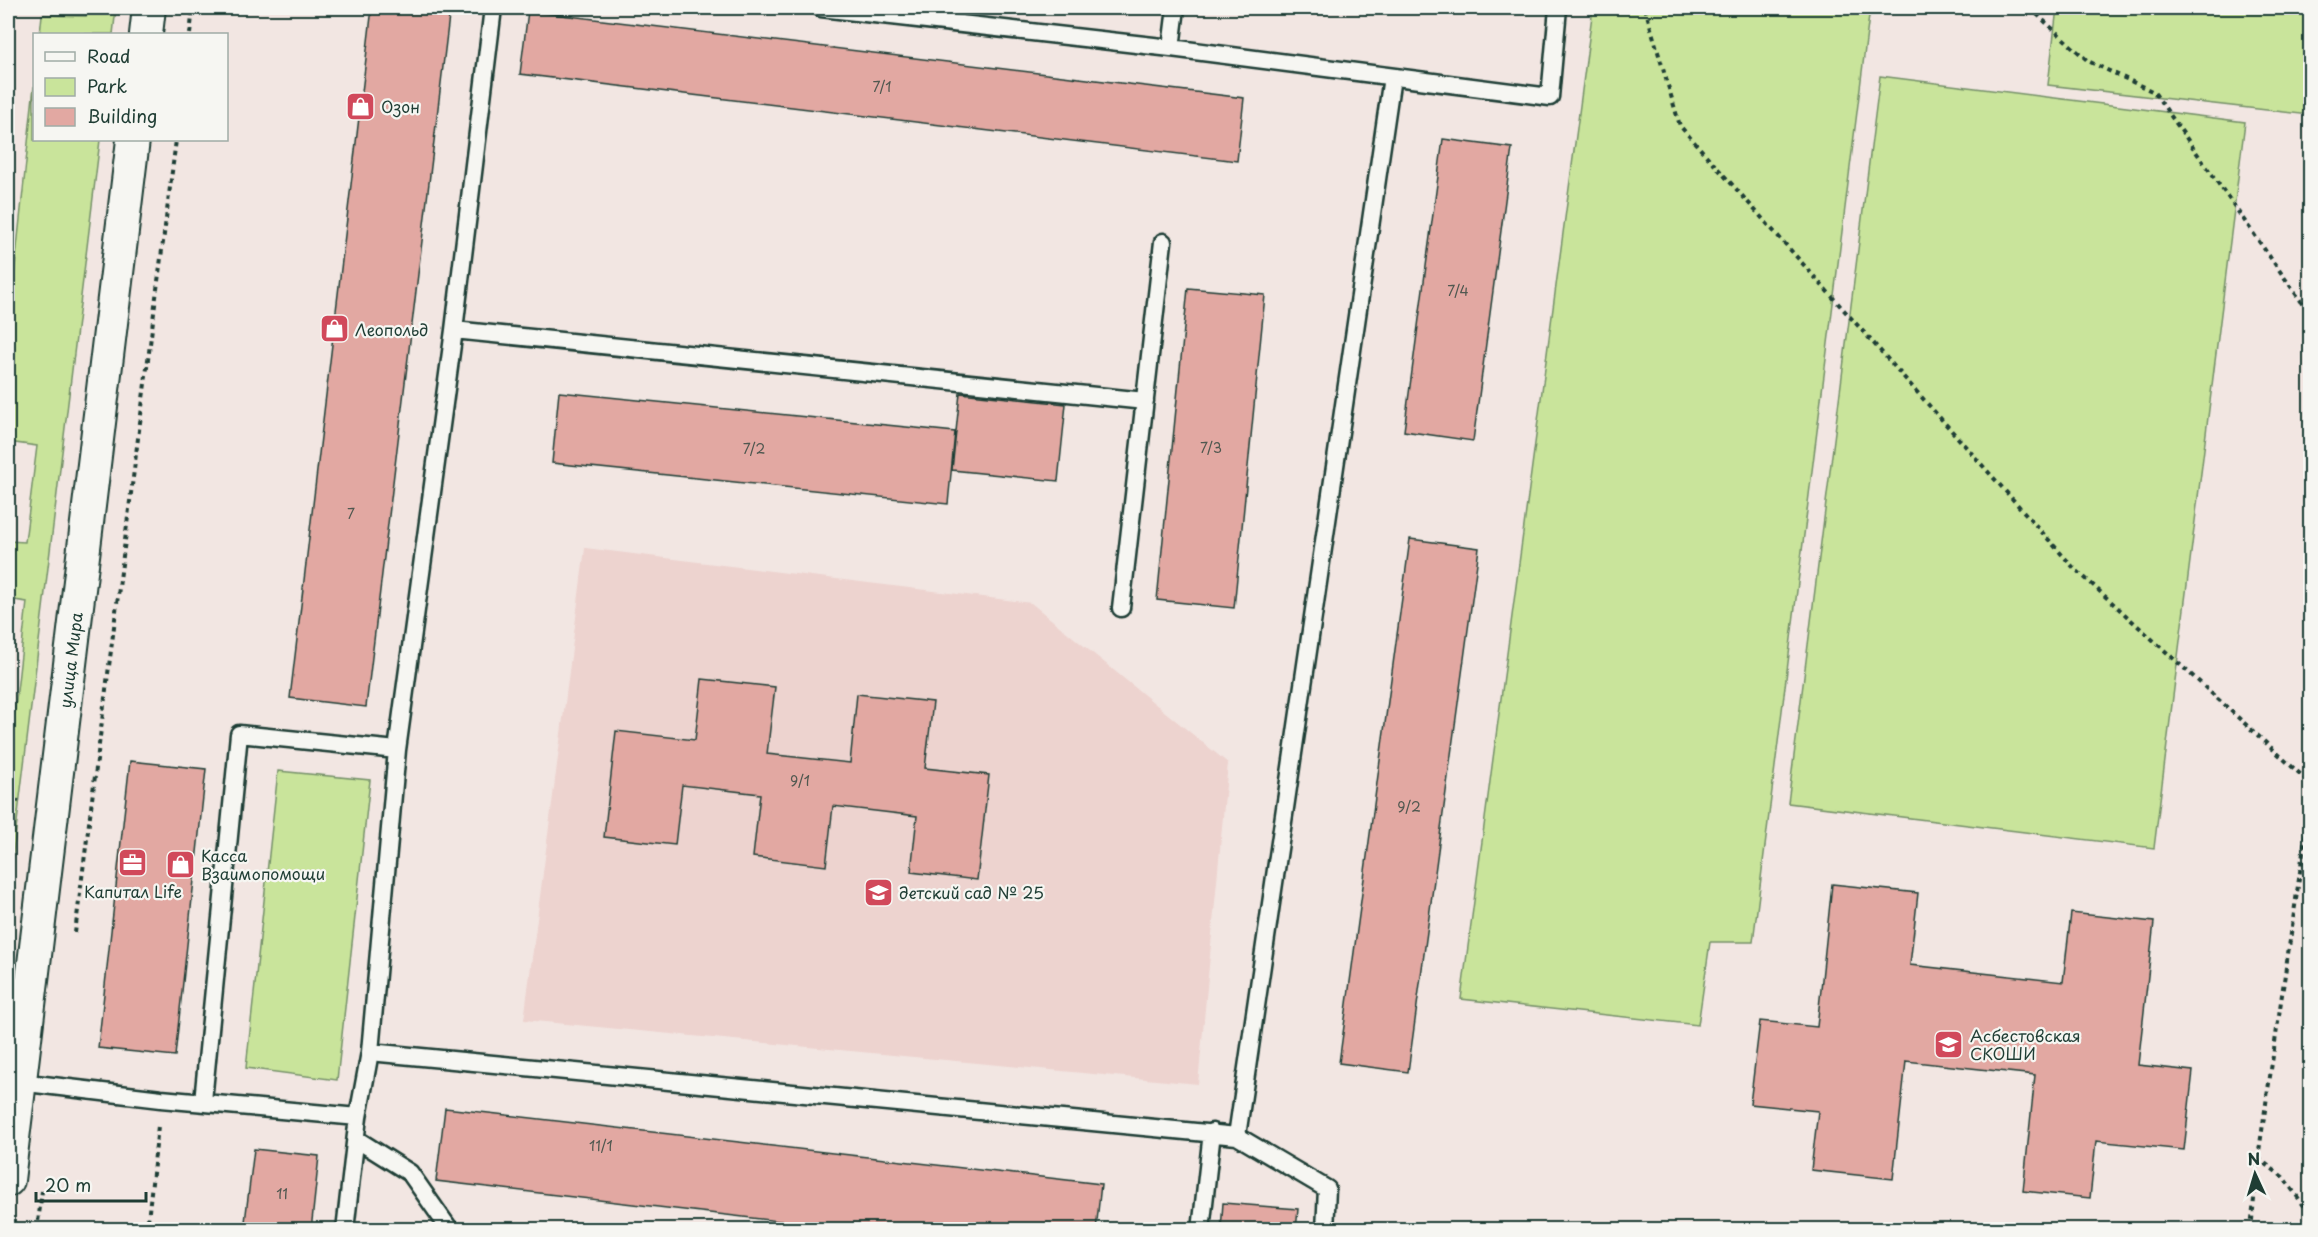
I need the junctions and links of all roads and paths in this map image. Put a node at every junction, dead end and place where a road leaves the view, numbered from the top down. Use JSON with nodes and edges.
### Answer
{"nodes":[{"id":1,"x":10,"y":8,"type":"edge"},
{"id":2,"x":149,"y":8,"type":"edge"},
{"id":3,"x":193,"y":8,"type":"edge"},
{"id":4,"x":493,"y":8,"type":"edge"},
{"id":5,"x":821,"y":8,"type":"edge"},
{"id":6,"x":1176,"y":8,"type":"edge"},
{"id":7,"x":1558,"y":8,"type":"edge"},
{"id":8,"x":1645,"y":8,"type":"edge"},
{"id":9,"x":2030,"y":8,"type":"edge"},
{"id":10,"x":8,"y":27,"type":"edge"},
{"id":11,"x":146,"y":33,"type":"edge"},
{"id":12,"x":190,"y":33,"type":"edge"},
{"id":13,"x":1171,"y":48,"type":"junction"},
{"id":14,"x":1392,"y":77,"type":"junction"},
{"id":15,"x":133,"y":141,"type":"edge"},
{"id":16,"x":176,"y":141,"type":"edge"},
{"id":17,"x":1164,"y":242,"type":"dead end"},
{"id":18,"x":2310,"y":314,"type":"edge"},
{"id":19,"x":454,"y":330,"type":"junction"},
{"id":20,"x":1145,"y":401,"type":"junction"},
{"id":21,"x":1121,"y":608,"type":"dead end"},
{"id":22,"x":397,"y":750,"type":"junction"},
{"id":23,"x":2310,"y":783,"type":"edge"},
{"id":24,"x":2310,"y":804,"type":"edge"},
{"id":25,"x":75,"y":936,"type":"dead end"},
{"id":26,"x":370,"y":1052,"type":"junction"},
{"id":27,"x":19,"y":1082,"type":"junction"},
{"id":28,"x":161,"y":1099,"type":"junction"},
{"id":29,"x":203,"y":1101,"type":"junction"},
{"id":30,"x":358,"y":1117,"type":"junction"},
{"id":31,"x":1212,"y":1132,"type":"junction"},
{"id":32,"x":1237,"y":1136,"type":"junction"},
{"id":33,"x":356,"y":1139,"type":"junction"},
{"id":34,"x":2258,"y":1158,"type":"junction"},
{"id":35,"x":8,"y":1180,"type":"edge"},
{"id":36,"x":2310,"y":1214,"type":"edge"},
{"id":37,"x":147,"y":1230,"type":"edge"},
{"id":38,"x":345,"y":1230,"type":"edge"},
{"id":39,"x":450,"y":1230,"type":"edge"},
{"id":40,"x":1202,"y":1230,"type":"edge"},
{"id":41,"x":1325,"y":1230,"type":"edge"},
{"id":42,"x":2251,"y":1230,"type":"edge"}],
"edges":[{"from":1,"to":10,"type":"path"},
{"from":2,"to":11,"type":"street"},
{"from":3,"to":12,"type":"path"},
{"from":4,"to":19,"type":"lane"},
{"from":5,"to":13,"type":"lane"},
{"from":6,"to":13,"type":"lane"},
{"from":7,"to":14,"type":"lane"},
{"from":8,"to":23,"type":"path"},
{"from":9,"to":18,"type":"path"},
{"from":13,"to":14,"type":"lane"},
{"from":14,"to":32,"type":"lane"},
{"from":15,"to":27,"type":"street","name":"улица Мира"},
{"from":16,"to":25,"type":"path"},
{"from":17,"to":20,"type":"lane"},
{"from":19,"to":20,"type":"lane"},
{"from":19,"to":22,"type":"lane"},
{"from":20,"to":21,"type":"lane"},
{"from":22,"to":26,"type":"lane"},
{"from":22,"to":29,"type":"lane"},
{"from":24,"to":34,"type":"path"},
{"from":26,"to":30,"type":"lane"},
{"from":26,"to":31,"type":"lane"},
{"from":27,"to":28,"type":"lane"},
{"from":27,"to":35,"type":"street","name":"улица Мира"},
{"from":28,"to":29,"type":"lane"},
{"from":28,"to":37,"type":"path"},
{"from":29,"to":30,"type":"lane"},
{"from":30,"to":33,"type":"lane"},
{"from":31,"to":32,"type":"lane"},
{"from":31,"to":40,"type":"lane"},
{"from":32,"to":41,"type":"lane"},
{"from":33,"to":38,"type":"lane"},
{"from":33,"to":39,"type":"lane"},
{"from":34,"to":36,"type":"path"},
{"from":34,"to":42,"type":"path"}]}
